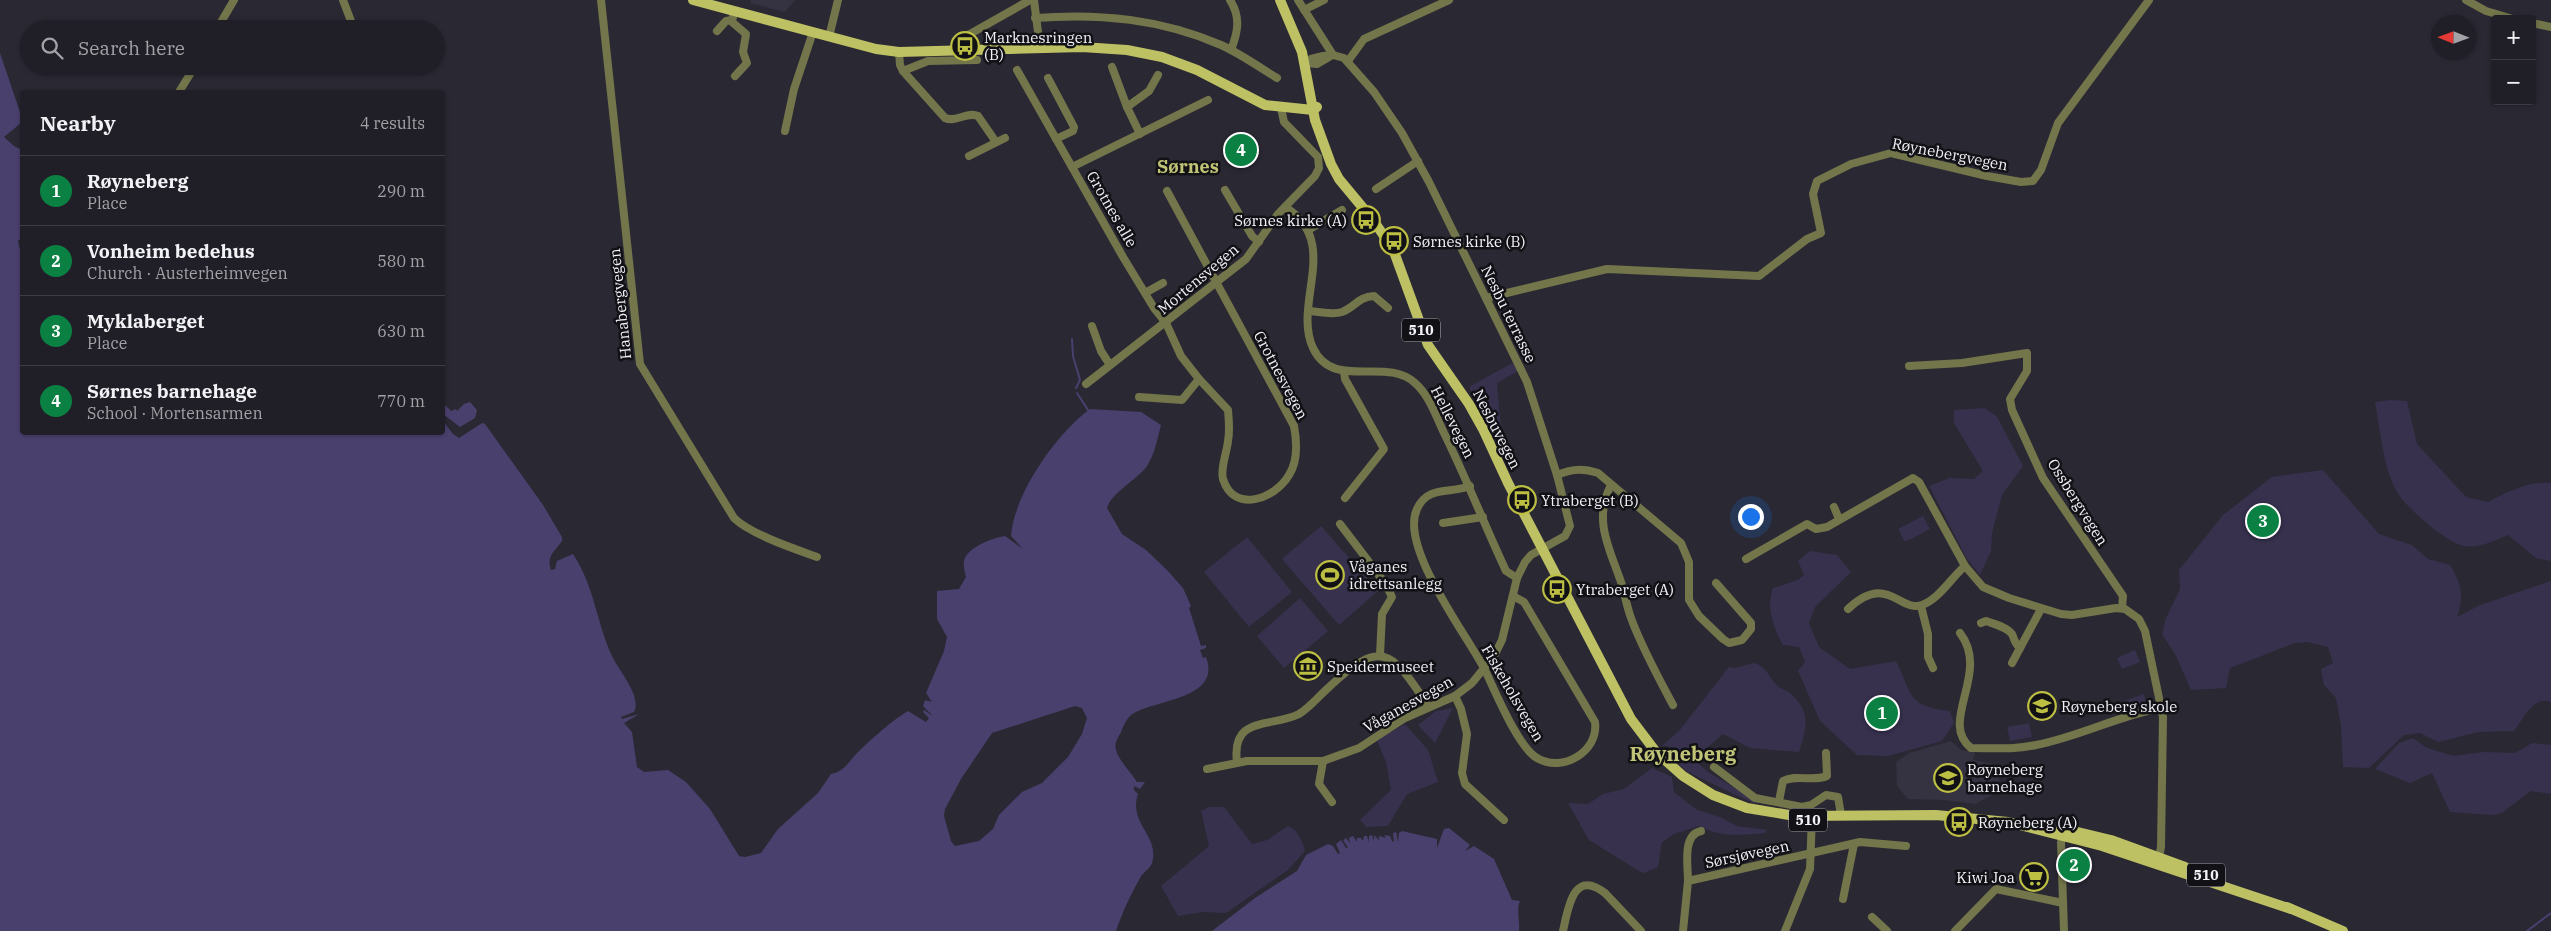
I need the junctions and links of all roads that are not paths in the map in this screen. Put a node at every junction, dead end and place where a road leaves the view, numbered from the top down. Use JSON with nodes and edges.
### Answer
{"nodes":[{"id":1,"x":234,"y":0,"type":"edge"},
{"id":2,"x":343,"y":0,"type":"edge"},
{"id":3,"x":601,"y":0,"type":"edge"},
{"id":4,"x":693,"y":0,"type":"edge"},
{"id":5,"x":838,"y":0,"type":"edge"},
{"id":6,"x":1030,"y":0,"type":"edge"},
{"id":7,"x":1034,"y":0,"type":"edge"},
{"id":8,"x":1230,"y":0,"type":"edge"},
{"id":9,"x":1280,"y":0,"type":"edge"},
{"id":10,"x":1286,"y":0,"type":"edge"},
{"id":11,"x":1298,"y":0,"type":"edge"},
{"id":12,"x":1324,"y":0,"type":"edge"},
{"id":13,"x":1449,"y":0,"type":"edge"},
{"id":14,"x":2149,"y":0,"type":"edge"},
{"id":15,"x":2466,"y":0,"type":"edge"},
{"id":16,"x":1431,"y":4,"type":"edge"},
{"id":17,"x":1304,"y":10,"type":"junction"},
{"id":18,"x":733,"y":15,"type":"junction"},
{"id":19,"x":2501,"y":15,"type":"edge"},
{"id":20,"x":1035,"y":18,"type":"junction"},
{"id":21,"x":222,"y":20,"type":"edge"},
{"id":22,"x":351,"y":20,"type":"edge"},
{"id":23,"x":2536,"y":24,"type":"edge"},
{"id":24,"x":2551,"y":27,"type":"edge"},
{"id":25,"x":717,"y":31,"type":"dead end"},
{"id":26,"x":812,"y":32,"type":"junction"},
{"id":27,"x":829,"y":36,"type":"junction"},
{"id":28,"x":960,"y":37,"type":"dead end"},
{"id":29,"x":1037,"y":48,"type":"junction"},
{"id":30,"x":1231,"y":50,"type":"junction"},
{"id":31,"x":899,"y":52,"type":"junction"},
{"id":32,"x":1333,"y":54,"type":"junction"},
{"id":33,"x":977,"y":60,"type":"dead end"},
{"id":34,"x":1348,"y":61,"type":"junction"},
{"id":35,"x":1310,"y":62,"type":"junction"},
{"id":36,"x":1112,"y":67,"type":"dead end"},
{"id":37,"x":1017,"y":70,"type":"dead end"},
{"id":38,"x":903,"y":71,"type":"junction"},
{"id":39,"x":190,"y":75,"type":"edge"},
{"id":40,"x":1158,"y":75,"type":"dead end"},
{"id":41,"x":735,"y":76,"type":"dead end"},
{"id":42,"x":1048,"y":78,"type":"dead end"},
{"id":43,"x":1277,"y":78,"type":"dead end"},
{"id":44,"x":181,"y":90,"type":"edge"},
{"id":45,"x":1208,"y":100,"type":"dead end"},
{"id":46,"x":1315,"y":105,"type":"junction"},
{"id":47,"x":1127,"y":107,"type":"junction"},
{"id":48,"x":1283,"y":108,"type":"junction"},
{"id":49,"x":785,"y":131,"type":"dead end"},
{"id":50,"x":1140,"y":134,"type":"junction"},
{"id":51,"x":1005,"y":138,"type":"dead end"},
{"id":52,"x":1056,"y":139,"type":"junction"},
{"id":53,"x":996,"y":142,"type":"junction"},
{"id":54,"x":969,"y":156,"type":"dead end"},
{"id":55,"x":1418,"y":161,"type":"junction"},
{"id":56,"x":1072,"y":167,"type":"junction"},
{"id":57,"x":1376,"y":189,"type":"dead end"},
{"id":58,"x":1225,"y":190,"type":"dead end"},
{"id":59,"x":1167,"y":191,"type":"dead end"},
{"id":60,"x":1285,"y":207,"type":"junction"},
{"id":61,"x":1342,"y":210,"type":"dead end"},
{"id":62,"x":1308,"y":230,"type":"junction"},
{"id":63,"x":1259,"y":242,"type":"junction"},
{"id":64,"x":1163,"y":283,"type":"dead end"},
{"id":65,"x":1217,"y":283,"type":"junction"},
{"id":66,"x":1145,"y":293,"type":"junction"},
{"id":67,"x":1486,"y":298,"type":"junction"},
{"id":68,"x":1388,"y":308,"type":"dead end"},
{"id":69,"x":1310,"y":311,"type":"junction"},
{"id":70,"x":1166,"y":323,"type":"junction"},
{"id":71,"x":1092,"y":326,"type":"dead end"},
{"id":72,"x":1110,"y":364,"type":"junction"},
{"id":73,"x":1909,"y":366,"type":"dead end"},
{"id":74,"x":1344,"y":372,"type":"junction"},
{"id":75,"x":1199,"y":379,"type":"junction"},
{"id":76,"x":1086,"y":384,"type":"dead end"},
{"id":77,"x":1139,"y":396,"type":"dead end"},
{"id":78,"x":1557,"y":475,"type":"junction"},
{"id":79,"x":1611,"y":485,"type":"junction"},
{"id":80,"x":1470,"y":486,"type":"junction"},
{"id":81,"x":1345,"y":498,"type":"dead end"},
{"id":82,"x":1834,"y":507,"type":"dead end"},
{"id":83,"x":1483,"y":517,"type":"junction"},
{"id":84,"x":1839,"y":519,"type":"junction"},
{"id":85,"x":1443,"y":523,"type":"dead end"},
{"id":86,"x":1340,"y":524,"type":"dead end"},
{"id":87,"x":1542,"y":549,"type":"junction"},
{"id":88,"x":817,"y":557,"type":"dead end"},
{"id":89,"x":1746,"y":559,"type":"dead end"},
{"id":90,"x":1965,"y":566,"type":"junction"},
{"id":91,"x":1517,"y":578,"type":"junction"},
{"id":92,"x":1716,"y":584,"type":"dead end"},
{"id":93,"x":1513,"y":596,"type":"junction"},
{"id":94,"x":1921,"y":606,"type":"junction"},
{"id":95,"x":2122,"y":608,"type":"junction"},
{"id":96,"x":1848,"y":609,"type":"dead end"},
{"id":97,"x":2041,"y":609,"type":"junction"},
{"id":98,"x":1981,"y":623,"type":"dead end"},
{"id":99,"x":1960,"y":633,"type":"dead end"},
{"id":100,"x":2020,"y":648,"type":"junction"},
{"id":101,"x":1380,"y":655,"type":"junction"},
{"id":102,"x":2012,"y":662,"type":"dead end"},
{"id":103,"x":1933,"y":668,"type":"dead end"},
{"id":104,"x":1484,"y":669,"type":"junction"},
{"id":105,"x":1455,"y":696,"type":"junction"},
{"id":106,"x":1673,"y":705,"type":"dead end"},
{"id":107,"x":1428,"y":706,"type":"junction"},
{"id":108,"x":2160,"y":708,"type":"junction"},
{"id":109,"x":1826,"y":753,"type":"dead end"},
{"id":110,"x":1323,"y":761,"type":"junction"},
{"id":111,"x":1237,"y":762,"type":"junction"},
{"id":112,"x":1714,"y":767,"type":"dead end"},
{"id":113,"x":1207,"y":769,"type":"dead end"},
{"id":114,"x":1779,"y":801,"type":"junction"},
{"id":115,"x":1332,"y":802,"type":"dead end"},
{"id":116,"x":1841,"y":815,"type":"junction"},
{"id":117,"x":1871,"y":816,"type":"junction"},
{"id":118,"x":1812,"y":818,"type":"junction"},
{"id":119,"x":1504,"y":820,"type":"dead end"},
{"id":120,"x":1701,"y":830,"type":"dead end"},
{"id":121,"x":2067,"y":833,"type":"junction"},
{"id":122,"x":1854,"y":844,"type":"junction"},
{"id":123,"x":1906,"y":846,"type":"dead end"},
{"id":124,"x":1812,"y":855,"type":"junction"},
{"id":125,"x":2154,"y":858,"type":"junction"},
{"id":126,"x":1688,"y":881,"type":"junction"},
{"id":127,"x":1843,"y":899,"type":"dead end"},
{"id":128,"x":2063,"y":903,"type":"junction"},
{"id":129,"x":1872,"y":917,"type":"dead end"},
{"id":130,"x":1563,"y":931,"type":"edge"},
{"id":131,"x":1642,"y":931,"type":"edge"},
{"id":132,"x":1683,"y":931,"type":"edge"},
{"id":133,"x":1785,"y":931,"type":"edge"},
{"id":134,"x":1887,"y":931,"type":"edge"},
{"id":135,"x":1955,"y":931,"type":"edge"},
{"id":136,"x":2064,"y":931,"type":"edge"},
{"id":137,"x":2343,"y":931,"type":"edge"}],
"edges":[{"from":1,"to":21,"type":"street"},
{"from":2,"to":22,"type":"street"},
{"from":3,"to":88,"type":"street","name":"Hanabergvegen"},
{"from":4,"to":18,"type":"main road"},
{"from":5,"to":27,"type":"street"},
{"from":6,"to":28,"type":"street"},
{"from":7,"to":20,"type":"street"},
{"from":8,"to":30,"type":"street"},
{"from":9,"to":35,"type":"main road","name":"Nesbuvegen","number":"510"},
{"from":10,"to":35,"type":"main road","name":"Nesbuvegen","number":"510"},
{"from":11,"to":17,"type":"street"},
{"from":12,"to":17,"type":"street"},
{"from":13,"to":16,"type":"street"},
{"from":14,"to":67,"type":"street","name":"Røynebergvegen"},
{"from":15,"to":19,"type":"street"},
{"from":16,"to":34,"type":"street"},
{"from":17,"to":32,"type":"street"},
{"from":18,"to":25,"type":"street"},
{"from":18,"to":26,"type":"main road"},
{"from":18,"to":41,"type":"street"},
{"from":20,"to":29,"type":"street"},
{"from":20,"to":30,"type":"street"},
{"from":23,"to":24,"type":"street"},
{"from":26,"to":27,"type":"main road"},
{"from":26,"to":49,"type":"street"},
{"from":27,"to":31,"type":"main road"},
{"from":29,"to":31,"type":"main road"},
{"from":29,"to":48,"type":"main road"},
{"from":30,"to":43,"type":"street"},
{"from":31,"to":38,"type":"street"},
{"from":32,"to":34,"type":"street","name":"Nesbu terrasse"},
{"from":32,"to":35,"type":"street"},
{"from":33,"to":38,"type":"street"},
{"from":34,"to":55,"type":"street","name":"Nesbu terrasse"},
{"from":35,"to":46,"type":"main road","name":"Nesbuvegen","number":"510"},
{"from":36,"to":47,"type":"street"},
{"from":37,"to":52,"type":"street","name":"Grotnes alle"},
{"from":38,"to":53,"type":"street"},
{"from":39,"to":44,"type":"street"},
{"from":40,"to":47,"type":"street"},
{"from":42,"to":52,"type":"street"},
{"from":45,"to":50,"type":"street"},
{"from":46,"to":48,"type":"main road"},
{"from":46,"to":87,"type":"main road","name":"Nesbuvegen","number":"510"},
{"from":47,"to":50,"type":"street"},
{"from":48,"to":60,"type":"street","name":"Mortensvegen"},
{"from":50,"to":56,"type":"street"},
{"from":51,"to":53,"type":"street"},
{"from":52,"to":56,"type":"street","name":"Grotnes alle"},
{"from":53,"to":54,"type":"street"},
{"from":55,"to":57,"type":"street"},
{"from":55,"to":67,"type":"street","name":"Nesbu terrasse"},
{"from":56,"to":66,"type":"street","name":"Grotnes alle"},
{"from":58,"to":63,"type":"street"},
{"from":59,"to":65,"type":"street","name":"Grotnesvegen"},
{"from":60,"to":62,"type":"street"},
{"from":60,"to":63,"type":"street","name":"Mortensvegen"},
{"from":61,"to":62,"type":"street"},
{"from":62,"to":69,"type":"street"},
{"from":63,"to":65,"type":"street","name":"Mortensvegen"},
{"from":64,"to":66,"type":"street"},
{"from":65,"to":70,"type":"street","name":"Mortensvegen"},
{"from":65,"to":75,"type":"street","name":"Grotnesvegen"},
{"from":66,"to":70,"type":"street","name":"Grotnes alle"},
{"from":67,"to":78,"type":"street","name":"Nesbu terrasse"},
{"from":68,"to":69,"type":"street"},
{"from":69,"to":74,"type":"street"},
{"from":70,"to":72,"type":"street","name":"Mortensvegen"},
{"from":70,"to":75,"type":"street","name":"Grotnesvegen"},
{"from":71,"to":72,"type":"street"},
{"from":72,"to":76,"type":"street","name":"Mortensvegen"},
{"from":73,"to":95,"type":"street","name":"Ossbergvegen"},
{"from":74,"to":80,"type":"street","name":"Hellevegen"},
{"from":74,"to":81,"type":"street"},
{"from":75,"to":77,"type":"street"},
{"from":78,"to":79,"type":"street"},
{"from":78,"to":87,"type":"street","name":"Nesbu terrasse"},
{"from":79,"to":92,"type":"street"},
{"from":79,"to":106,"type":"street"},
{"from":80,"to":83,"type":"street","name":"Hellevegen"},
{"from":80,"to":104,"type":"street","name":"Fiskeholsvegen"},
{"from":82,"to":84,"type":"street"},
{"from":83,"to":85,"type":"street"},
{"from":83,"to":91,"type":"street","name":"Hellevegen"},
{"from":84,"to":89,"type":"street"},
{"from":84,"to":90,"type":"street"},
{"from":86,"to":101,"type":"street"},
{"from":87,"to":91,"type":"street","name":"Våganesvegen"},
{"from":87,"to":118,"type":"main road","name":"Nesbuvegen","number":"510"},
{"from":90,"to":94,"type":"street"},
{"from":90,"to":97,"type":"street"},
{"from":91,"to":93,"type":"street","name":"Våganesvegen"},
{"from":93,"to":104,"type":"street","name":"Våganesvegen"},
{"from":93,"to":104,"type":"street","name":"Fiskeholsvegen"},
{"from":94,"to":96,"type":"street"},
{"from":94,"to":103,"type":"street"},
{"from":95,"to":97,"type":"street"},
{"from":95,"to":108,"type":"street"},
{"from":97,"to":100,"type":"street"},
{"from":98,"to":100,"type":"street"},
{"from":99,"to":108,"type":"street"},
{"from":100,"to":102,"type":"street"},
{"from":101,"to":107,"type":"street"},
{"from":101,"to":111,"type":"street"},
{"from":104,"to":105,"type":"street","name":"Våganesvegen"},
{"from":105,"to":107,"type":"street","name":"Våganesvegen"},
{"from":105,"to":119,"type":"street"},
{"from":107,"to":110,"type":"street","name":"Våganesvegen"},
{"from":108,"to":125,"type":"street"},
{"from":109,"to":114,"type":"street"},
{"from":110,"to":111,"type":"street","name":"Våganesvegen"},
{"from":110,"to":115,"type":"street"},
{"from":111,"to":113,"type":"street","name":"Våganesvegen"},
{"from":112,"to":114,"type":"street"},
{"from":114,"to":116,"type":"street"},
{"from":116,"to":117,"type":"main road","name":"Nesbuvegen","number":"510"},
{"from":116,"to":118,"type":"main road","name":"Nesbuvegen","number":"510"},
{"from":117,"to":118,"type":"main road","name":"Nesbuvegen","number":"510"},
{"from":117,"to":121,"type":"main road","name":"Nesbuvegen","number":"510"},
{"from":118,"to":124,"type":"street"},
{"from":120,"to":126,"type":"street","name":"Sørsjøvegen"},
{"from":121,"to":125,"type":"main road","name":"Nesbuvegen","number":"510"},
{"from":121,"to":128,"type":"street"},
{"from":122,"to":123,"type":"street","name":"Sørsjøvegen"},
{"from":122,"to":124,"type":"street","name":"Sørsjøvegen"},
{"from":122,"to":127,"type":"street"},
{"from":124,"to":126,"type":"street","name":"Sørsjøvegen"},
{"from":124,"to":133,"type":"street"},
{"from":125,"to":137,"type":"main road","name":"Nesbuvegen","number":"510"},
{"from":126,"to":132,"type":"street","name":"Sørsjøvegen"},
{"from":128,"to":135,"type":"street"},
{"from":128,"to":136,"type":"street"},
{"from":129,"to":134,"type":"street"},
{"from":130,"to":131,"type":"street"}]}
